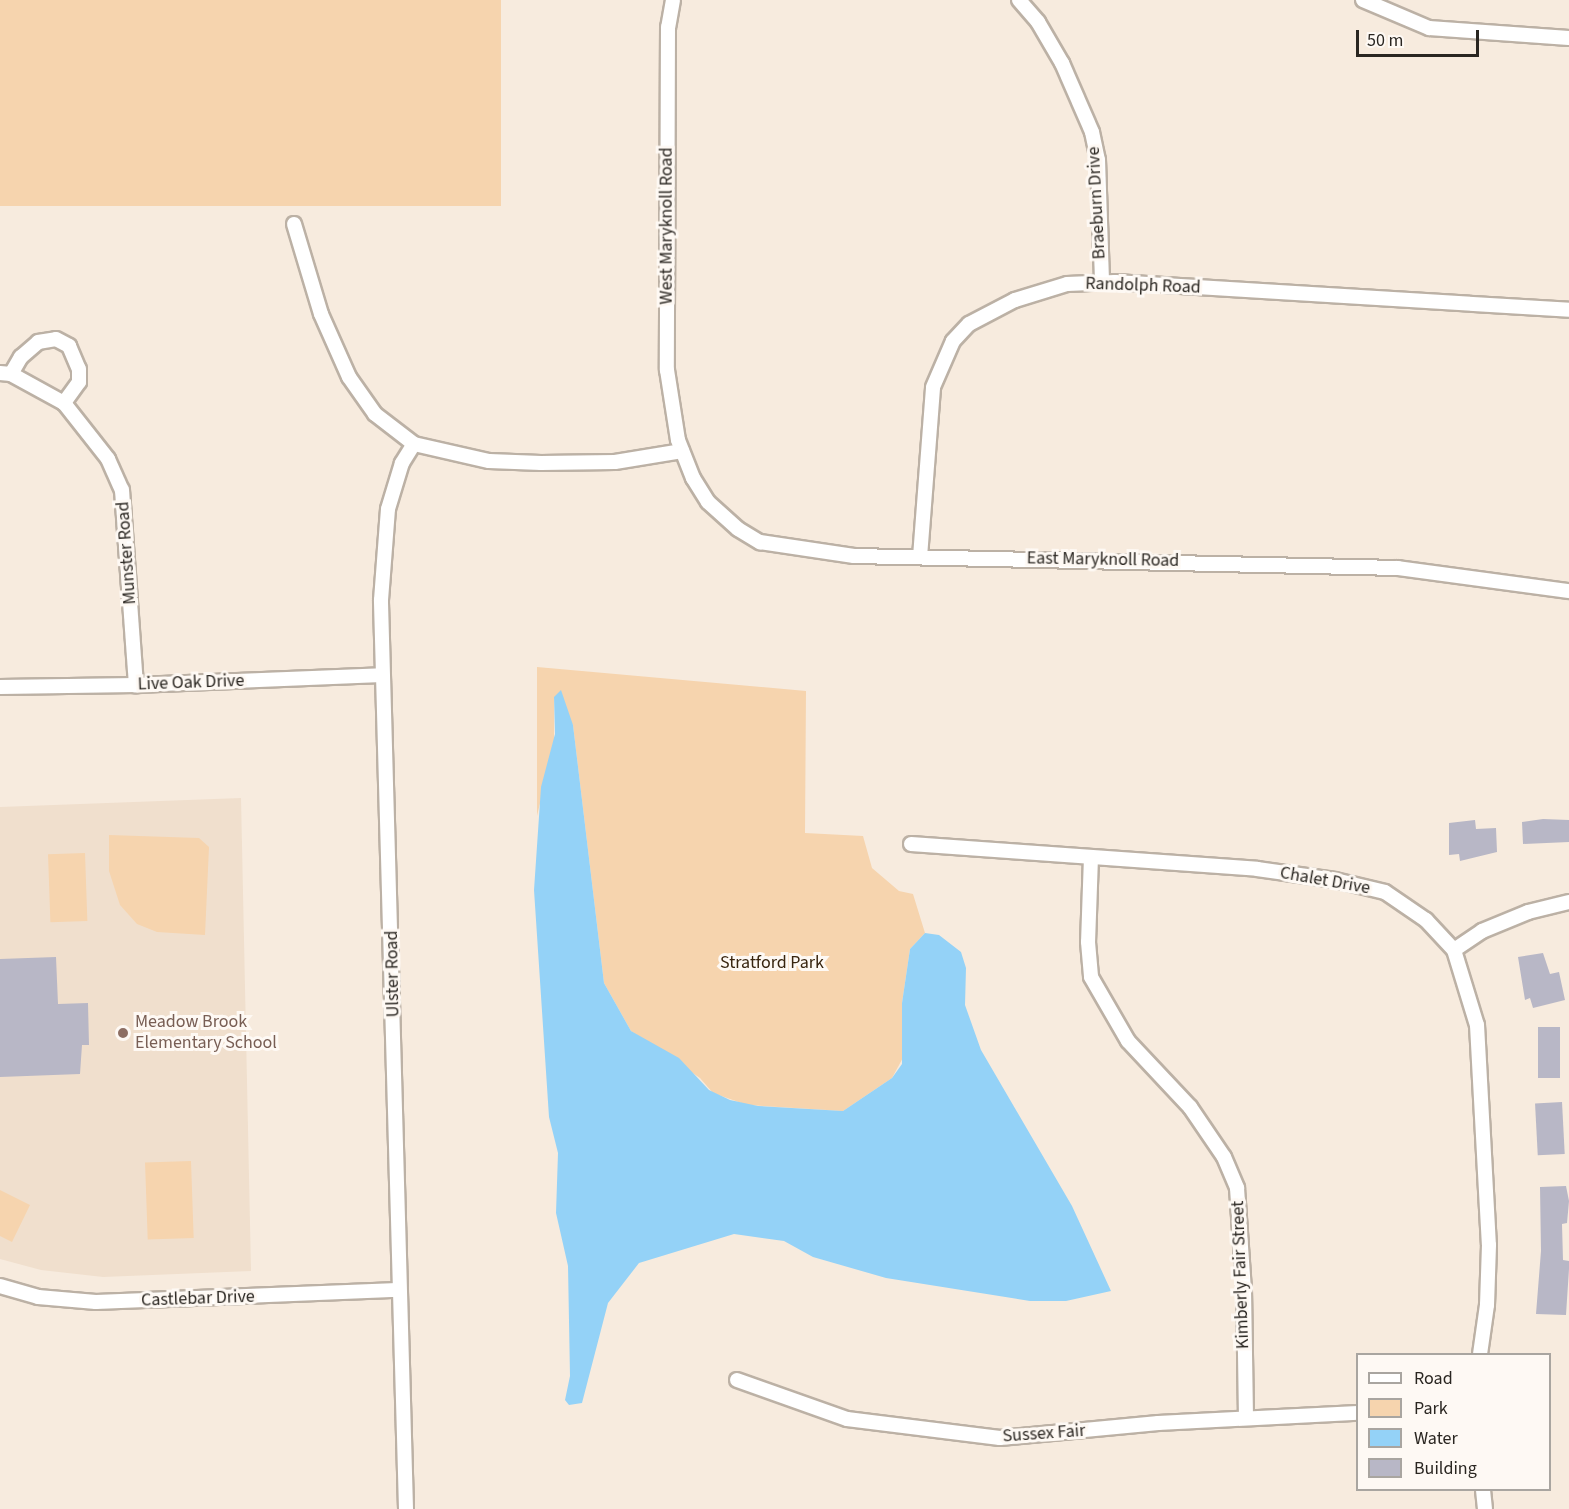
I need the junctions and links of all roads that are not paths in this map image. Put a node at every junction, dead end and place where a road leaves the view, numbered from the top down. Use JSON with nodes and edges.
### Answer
{"nodes":[{"id":1,"x":673,"y":0,"type":"edge"},
{"id":2,"x":1019,"y":0,"type":"edge"},
{"id":3,"x":1363,"y":0,"type":"edge"},
{"id":4,"x":1569,"y":38,"type":"edge"},
{"id":5,"x":294,"y":224,"type":"dead end"},
{"id":6,"x":1102,"y":282,"type":"junction"},
{"id":7,"x":1569,"y":310,"type":"edge"},
{"id":8,"x":6,"y":373,"type":"edge"},
{"id":9,"x":64,"y":403,"type":"junction"},
{"id":10,"x":414,"y":444,"type":"junction"},
{"id":11,"x":682,"y":451,"type":"junction"},
{"id":12,"x":920,"y":557,"type":"junction"},
{"id":13,"x":1569,"y":591,"type":"edge"},
{"id":14,"x":382,"y":675,"type":"junction"},
{"id":15,"x":136,"y":685,"type":"junction"},
{"id":16,"x":0,"y":687,"type":"edge"},
{"id":17,"x":911,"y":844,"type":"dead end"},
{"id":18,"x":1091,"y":857,"type":"junction"},
{"id":19,"x":1569,"y":902,"type":"edge"},
{"id":20,"x":1454,"y":950,"type":"junction"},
{"id":21,"x":0,"y":1286,"type":"edge"},
{"id":22,"x":398,"y":1290,"type":"junction"},
{"id":23,"x":1480,"y":1353,"type":"edge"},
{"id":24,"x":737,"y":1380,"type":"dead end"},
{"id":25,"x":1356,"y":1413,"type":"edge"},
{"id":26,"x":1246,"y":1418,"type":"junction"},
{"id":27,"x":1483,"y":1491,"type":"edge"},
{"id":28,"x":406,"y":1509,"type":"edge"},
{"id":29,"x":1485,"y":1509,"type":"edge"}],
"edges":[{"from":1,"to":11,"type":"street","name":"West Maryknoll Road"},
{"from":2,"to":6,"type":"street","name":"Braeburn Drive"},
{"from":3,"to":4,"type":"street"},
{"from":5,"to":10,"type":"street"},
{"from":6,"to":7,"type":"street","name":"Randolph Road"},
{"from":6,"to":12,"type":"street","name":"Randolph Road"},
{"from":8,"to":9,"type":"street","name":"Munster Road"},
{"from":8,"to":9,"type":"street","name":"Munster Road"},
{"from":9,"to":15,"type":"street","name":"Munster Road"},
{"from":10,"to":11,"type":"street"},
{"from":10,"to":14,"type":"street","name":"Ulster Road"},
{"from":11,"to":12,"type":"street","name":"East Maryknoll Road"},
{"from":12,"to":13,"type":"street","name":"East Maryknoll Road"},
{"from":14,"to":15,"type":"street","name":"Live Oak Drive"},
{"from":14,"to":22,"type":"street","name":"Ulster Road"},
{"from":15,"to":16,"type":"street","name":"Live Oak Drive"},
{"from":17,"to":18,"type":"street","name":"Chalet Drive"},
{"from":18,"to":20,"type":"street","name":"Chalet Drive"},
{"from":18,"to":26,"type":"street","name":"Kimberly Fair Street"},
{"from":19,"to":20,"type":"street"},
{"from":20,"to":23,"type":"street","name":"Chalet Drive"},
{"from":21,"to":22,"type":"street","name":"Castlebar Drive"},
{"from":22,"to":28,"type":"street","name":"Ulster Road"},
{"from":24,"to":26,"type":"street","name":"Sussex Fair"},
{"from":25,"to":26,"type":"street","name":"Sussex Fair"},
{"from":27,"to":29,"type":"street"}]}
